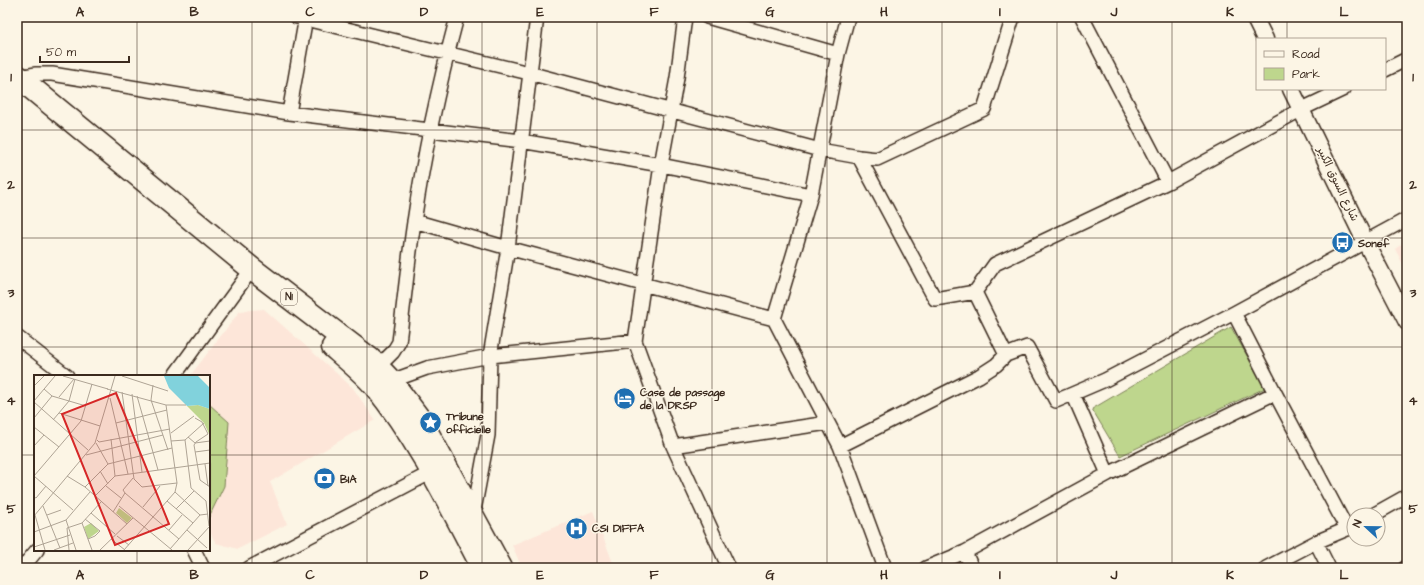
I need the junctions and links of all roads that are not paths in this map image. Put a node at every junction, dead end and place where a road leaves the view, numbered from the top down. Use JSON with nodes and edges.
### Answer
{"nodes":[{"id":1,"x":457,"y":17,"type":"edge"},
{"id":2,"x":537,"y":17,"type":"edge"},
{"id":3,"x":685,"y":17,"type":"edge"},
{"id":4,"x":707,"y":17,"type":"edge"},
{"id":5,"x":848,"y":17,"type":"edge"},
{"id":6,"x":1013,"y":17,"type":"edge"},
{"id":7,"x":1082,"y":17,"type":"edge"},
{"id":8,"x":1254,"y":17,"type":"edge"},
{"id":9,"x":303,"y":18,"type":"edge"},
{"id":10,"x":1264,"y":38,"type":"edge"},
{"id":11,"x":447,"y":54,"type":"junction"},
{"id":12,"x":838,"y":54,"type":"junction"},
{"id":13,"x":1407,"y":59,"type":"edge"},
{"id":14,"x":1386,"y":70,"type":"edge"},
{"id":15,"x":529,"y":73,"type":"junction"},
{"id":16,"x":18,"y":82,"type":"edge"},
{"id":17,"x":1292,"y":90,"type":"edge"},
{"id":18,"x":1342,"y":90,"type":"edge"},
{"id":19,"x":1302,"y":109,"type":"junction"},
{"id":20,"x":671,"y":110,"type":"junction"},
{"id":21,"x":288,"y":113,"type":"junction"},
{"id":22,"x":430,"y":131,"type":"junction"},
{"id":23,"x":521,"y":141,"type":"junction"},
{"id":24,"x":820,"y":150,"type":"junction"},
{"id":25,"x":859,"y":157,"type":"junction"},
{"id":26,"x":661,"y":165,"type":"junction"},
{"id":27,"x":1168,"y":182,"type":"junction"},
{"id":28,"x":811,"y":195,"type":"junction"},
{"id":29,"x":1407,"y":219,"type":"edge"},
{"id":30,"x":414,"y":221,"type":"junction"},
{"id":31,"x":1365,"y":241,"type":"junction"},
{"id":32,"x":508,"y":248,"type":"junction"},
{"id":33,"x":246,"y":277,"type":"junction"},
{"id":34,"x":644,"y":284,"type":"junction"},
{"id":35,"x":975,"y":292,"type":"junction"},
{"id":36,"x":1234,"y":313,"type":"junction"},
{"id":37,"x":774,"y":319,"type":"junction"},
{"id":38,"x":1407,"y":322,"type":"edge"},
{"id":39,"x":17,"y":338,"type":"edge"},
{"id":40,"x":635,"y":340,"type":"junction"},
{"id":41,"x":1006,"y":355,"type":"junction"},
{"id":42,"x":490,"y":356,"type":"junction"},
{"id":43,"x":370,"y":359,"type":"junction"},
{"id":44,"x":66,"y":375,"type":"edge"},
{"id":45,"x":175,"y":375,"type":"edge"},
{"id":46,"x":391,"y":381,"type":"junction"},
{"id":47,"x":1275,"y":393,"type":"junction"},
{"id":48,"x":1073,"y":394,"type":"junction"},
{"id":49,"x":828,"y":423,"type":"junction"},
{"id":50,"x":673,"y":446,"type":"junction"},
{"id":51,"x":840,"y":446,"type":"junction"},
{"id":52,"x":432,"y":472,"type":"junction"},
{"id":53,"x":1108,"y":474,"type":"junction"},
{"id":54,"x":1407,"y":496,"type":"edge"},
{"id":55,"x":1386,"y":508,"type":"edge"},
{"id":56,"x":473,"y":516,"type":"junction"},
{"id":57,"x":1346,"y":520,"type":"edge"},
{"id":58,"x":1346,"y":529,"type":"edge"},
{"id":59,"x":1316,"y":542,"type":"junction"},
{"id":60,"x":36,"y":551,"type":"edge"},
{"id":61,"x":195,"y":551,"type":"edge"},
{"id":62,"x":965,"y":552,"type":"junction"},
{"id":63,"x":22,"y":568,"type":"edge"},
{"id":64,"x":204,"y":568,"type":"edge"},
{"id":65,"x":249,"y":568,"type":"edge"},
{"id":66,"x":483,"y":568,"type":"edge"},
{"id":67,"x":501,"y":568,"type":"edge"},
{"id":68,"x":729,"y":568,"type":"edge"},
{"id":69,"x":885,"y":568,"type":"edge"},
{"id":70,"x":926,"y":568,"type":"edge"},
{"id":71,"x":972,"y":568,"type":"edge"},
{"id":72,"x":1266,"y":568,"type":"edge"},
{"id":73,"x":1329,"y":568,"type":"edge"}],
"edges":[{"from":1,"to":11,"type":"street"},
{"from":2,"to":15,"type":"street"},
{"from":3,"to":20,"type":"street"},
{"from":4,"to":12,"type":"street"},
{"from":5,"to":12,"type":"street"},
{"from":6,"to":25,"type":"street"},
{"from":7,"to":27,"type":"street"},
{"from":8,"to":10,"type":"street"},
{"from":9,"to":11,"type":"street"},
{"from":9,"to":21,"type":"street"},
{"from":11,"to":15,"type":"street"},
{"from":11,"to":22,"type":"street"},
{"from":12,"to":24,"type":"street"},
{"from":13,"to":14,"type":"street"},
{"from":15,"to":20,"type":"street"},
{"from":15,"to":23,"type":"street"},
{"from":16,"to":21,"type":"street"},
{"from":16,"to":33,"type":"highway","number":"N1"},
{"from":16,"to":43,"type":"highway","number":"N1"},
{"from":17,"to":19,"type":"street","name":"شارع السوق الكبير"},
{"from":18,"to":19,"type":"street"},
{"from":19,"to":27,"type":"street"},
{"from":19,"to":31,"type":"street","name":"شارع السوق الكبير"},
{"from":20,"to":24,"type":"street"},
{"from":20,"to":26,"type":"street"},
{"from":21,"to":22,"type":"street"},
{"from":22,"to":23,"type":"street"},
{"from":22,"to":30,"type":"street"},
{"from":23,"to":26,"type":"street"},
{"from":23,"to":32,"type":"street"},
{"from":24,"to":25,"type":"street"},
{"from":24,"to":28,"type":"street"},
{"from":25,"to":35,"type":"street"},
{"from":26,"to":28,"type":"street"},
{"from":26,"to":34,"type":"street"},
{"from":27,"to":35,"type":"street"},
{"from":28,"to":37,"type":"street"},
{"from":29,"to":31,"type":"street"},
{"from":30,"to":32,"type":"street"},
{"from":30,"to":43,"type":"street"},
{"from":31,"to":36,"type":"street"},
{"from":31,"to":38,"type":"street","name":"شارع السوق الكبير"},
{"from":32,"to":34,"type":"street"},
{"from":32,"to":42,"type":"street"},
{"from":33,"to":45,"type":"street"},
{"from":33,"to":52,"type":"highway","number":"N1"},
{"from":34,"to":37,"type":"street"},
{"from":34,"to":40,"type":"street"},
{"from":35,"to":41,"type":"street"},
{"from":36,"to":47,"type":"street"},
{"from":36,"to":48,"type":"street"},
{"from":37,"to":49,"type":"street"},
{"from":39,"to":44,"type":"street"},
{"from":40,"to":42,"type":"street"},
{"from":40,"to":50,"type":"street"},
{"from":41,"to":48,"type":"street"},
{"from":41,"to":51,"type":"street"},
{"from":42,"to":46,"type":"street"},
{"from":42,"to":56,"type":"street"},
{"from":43,"to":46,"type":"highway","number":"N1"},
{"from":46,"to":56,"type":"highway","number":"N1"},
{"from":47,"to":53,"type":"street"},
{"from":47,"to":57,"type":"street"},
{"from":48,"to":53,"type":"street"},
{"from":49,"to":50,"type":"street"},
{"from":49,"to":51,"type":"street"},
{"from":50,"to":68,"type":"street"},
{"from":51,"to":69,"type":"street"},
{"from":52,"to":65,"type":"street"},
{"from":52,"to":66,"type":"highway","number":"N1"},
{"from":53,"to":62,"type":"street"},
{"from":54,"to":55,"type":"street"},
{"from":56,"to":67,"type":"highway","number":"N1"},
{"from":58,"to":59,"type":"street"},
{"from":59,"to":72,"type":"street"},
{"from":59,"to":73,"type":"street"},
{"from":60,"to":63,"type":"street"},
{"from":61,"to":64,"type":"street"},
{"from":62,"to":70,"type":"street"},
{"from":62,"to":71,"type":"street"}]}
